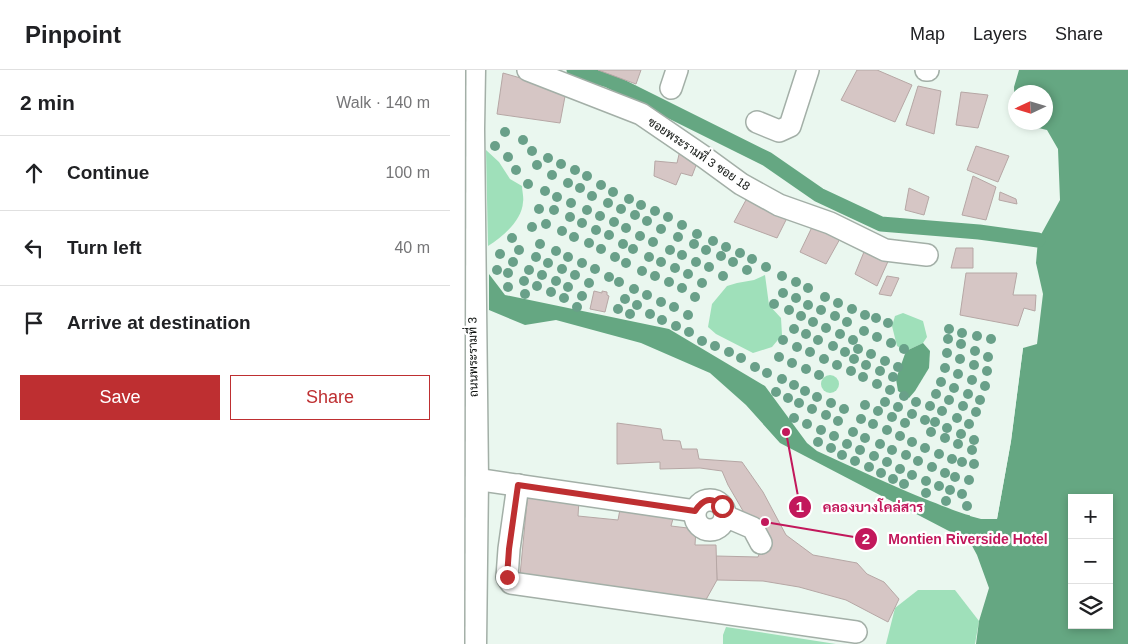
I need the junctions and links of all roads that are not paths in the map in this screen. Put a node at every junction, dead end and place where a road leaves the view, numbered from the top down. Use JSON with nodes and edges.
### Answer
{"nodes":[{"id":1,"x":452,"y":70,"type":"edge"},
{"id":2,"x":472,"y":70,"type":"edge"},
{"id":3,"x":528,"y":70,"type":"edge"},
{"id":4,"x":808,"y":70,"type":"edge"},
{"id":5,"x":757,"y":122,"type":"dead end"},
{"id":6,"x":471,"y":129,"type":"junction"},
{"id":7,"x":450,"y":145,"type":"edge"},
{"id":8,"x":450,"y":214,"type":"edge"},
{"id":9,"x":472,"y":231,"type":"junction"},
{"id":10,"x":927,"y":255,"type":"dead end"},
{"id":11,"x":450,"y":292,"type":"edge"},
{"id":12,"x":473,"y":326,"type":"junction"},
{"id":13,"x":475,"y":478,"type":"junction"},
{"id":14,"x":518,"y":485,"type":"junction"},
{"id":15,"x":761,"y":543,"type":"dead end"},
{"id":16,"x":856,"y":632,"type":"dead end"},
{"id":17,"x":451,"y":644,"type":"edge"},
{"id":18,"x":473,"y":644,"type":"edge"}],
"edges":[{"from":1,"to":17,"type":"main road","name":"ถนนพระรามที่ 3","bridge":true},
{"from":2,"to":6,"type":"main road","name":"ถนนพระรามที่ 3"},
{"from":3,"to":10,"type":"street","name":"ซอยพระรามที่ 3 ซอย 18"},
{"from":4,"to":5,"type":"street"},
{"from":6,"to":7,"type":"main road"},
{"from":6,"to":9,"type":"main road","name":"ถนนพระรามที่ 3"},
{"from":8,"to":9,"type":"main road"},
{"from":9,"to":12,"type":"main road","name":"ถนนพระรามที่ 3"},
{"from":11,"to":12,"type":"main road"},
{"from":12,"to":13,"type":"main road","name":"ถนนพระรามที่ 3"},
{"from":13,"to":14,"type":"street"},
{"from":13,"to":18,"type":"main road","name":"ถนนพระรามที่ 3"},
{"from":14,"to":15,"type":"street"},
{"from":14,"to":16,"type":"street"}]}
